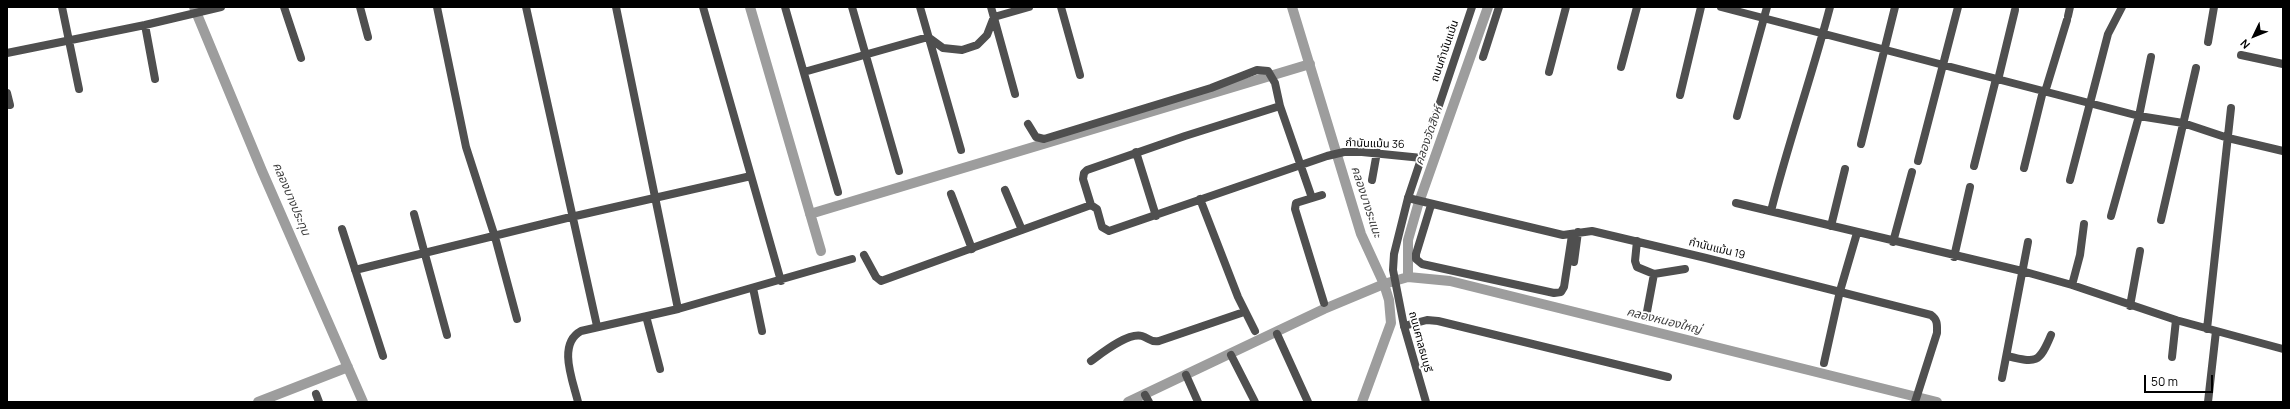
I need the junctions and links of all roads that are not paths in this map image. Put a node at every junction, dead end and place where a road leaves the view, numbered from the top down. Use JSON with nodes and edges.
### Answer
{"nodes":[{"id":1,"x":62,"y":7,"type":"edge"},
{"id":2,"x":221,"y":7,"type":"edge"},
{"id":3,"x":284,"y":7,"type":"edge"},
{"id":4,"x":360,"y":7,"type":"edge"},
{"id":5,"x":437,"y":7,"type":"edge"},
{"id":6,"x":526,"y":7,"type":"edge"},
{"id":7,"x":616,"y":7,"type":"edge"},
{"id":8,"x":703,"y":7,"type":"edge"},
{"id":9,"x":785,"y":7,"type":"edge"},
{"id":10,"x":852,"y":7,"type":"edge"},
{"id":11,"x":920,"y":7,"type":"edge"},
{"id":12,"x":991,"y":7,"type":"edge"},
{"id":13,"x":1029,"y":7,"type":"edge"},
{"id":14,"x":1061,"y":7,"type":"edge"},
{"id":15,"x":1472,"y":7,"type":"edge"},
{"id":16,"x":1499,"y":7,"type":"edge"},
{"id":17,"x":1566,"y":7,"type":"edge"},
{"id":18,"x":1637,"y":7,"type":"edge"},
{"id":19,"x":1702,"y":7,"type":"edge"},
{"id":20,"x":1721,"y":7,"type":"edge"},
{"id":21,"x":1767,"y":7,"type":"edge"},
{"id":22,"x":1830,"y":7,"type":"edge"},
{"id":23,"x":1895,"y":7,"type":"edge"},
{"id":24,"x":1958,"y":7,"type":"edge"},
{"id":25,"x":2070,"y":7,"type":"edge"},
{"id":26,"x":2122,"y":7,"type":"edge"},
{"id":27,"x":2214,"y":7,"type":"edge"},
{"id":28,"x":218,"y":8,"type":"edge"},
{"id":29,"x":2015,"y":10,"type":"dead end"},
{"id":30,"x":994,"y":17,"type":"junction"},
{"id":31,"x":1764,"y":18,"type":"junction"},
{"id":32,"x":145,"y":25,"type":"junction"},
{"id":33,"x":1823,"y":33,"type":"junction"},
{"id":34,"x":368,"y":37,"type":"dead end"},
{"id":35,"x":928,"y":37,"type":"junction"},
{"id":36,"x":69,"y":40,"type":"junction"},
{"id":37,"x":2208,"y":42,"type":"dead end"},
{"id":38,"x":1884,"y":49,"type":"junction"},
{"id":39,"x":7,"y":53,"type":"edge"},
{"id":40,"x":865,"y":54,"type":"junction"},
{"id":41,"x":2241,"y":55,"type":"dead end"},
{"id":42,"x":2151,"y":57,"type":"dead end"},
{"id":43,"x":301,"y":58,"type":"dead end"},
{"id":44,"x":1483,"y":58,"type":"dead end"},
{"id":45,"x":2283,"y":64,"type":"edge"},
{"id":46,"x":1943,"y":66,"type":"junction"},
{"id":47,"x":1621,"y":67,"type":"dead end"},
{"id":48,"x":2196,"y":68,"type":"dead end"},
{"id":49,"x":804,"y":72,"type":"junction"},
{"id":50,"x":1549,"y":72,"type":"dead end"},
{"id":51,"x":1080,"y":75,"type":"dead end"},
{"id":52,"x":155,"y":79,"type":"dead end"},
{"id":53,"x":1997,"y":80,"type":"junction"},
{"id":54,"x":78,"y":89,"type":"dead end"},
{"id":55,"x":2044,"y":92,"type":"junction"},
{"id":56,"x":7,"y":93,"type":"edge"},
{"id":57,"x":1016,"y":94,"type":"dead end"},
{"id":58,"x":1680,"y":95,"type":"dead end"},
{"id":59,"x":2090,"y":104,"type":"junction"},
{"id":60,"x":10,"y":105,"type":"dead end"},
{"id":61,"x":1280,"y":106,"type":"junction"},
{"id":62,"x":2232,"y":108,"type":"dead end"},
{"id":63,"x":1737,"y":116,"type":"dead end"},
{"id":64,"x":2139,"y":116,"type":"junction"},
{"id":65,"x":2183,"y":123,"type":"junction"},
{"id":66,"x":1028,"y":124,"type":"dead end"},
{"id":67,"x":2228,"y":138,"type":"junction"},
{"id":68,"x":1861,"y":144,"type":"dead end"},
{"id":69,"x":961,"y":150,"type":"dead end"},
{"id":70,"x":2283,"y":151,"type":"edge"},
{"id":71,"x":1136,"y":152,"type":"junction"},
{"id":72,"x":1377,"y":152,"type":"junction"},
{"id":73,"x":1422,"y":158,"type":"junction"},
{"id":74,"x":1918,"y":161,"type":"dead end"},
{"id":75,"x":1302,"y":164,"type":"junction"},
{"id":76,"x":1974,"y":166,"type":"dead end"},
{"id":77,"x":2024,"y":168,"type":"dead end"},
{"id":78,"x":1845,"y":169,"type":"dead end"},
{"id":79,"x":899,"y":171,"type":"dead end"},
{"id":80,"x":1912,"y":172,"type":"dead end"},
{"id":81,"x":751,"y":176,"type":"junction"},
{"id":82,"x":1372,"y":180,"type":"dead end"},
{"id":83,"x":2070,"y":180,"type":"dead end"},
{"id":84,"x":1970,"y":188,"type":"dead end"},
{"id":85,"x":1005,"y":190,"type":"dead end"},
{"id":86,"x":838,"y":192,"type":"dead end"},
{"id":87,"x":951,"y":194,"type":"dead end"},
{"id":88,"x":1322,"y":195,"type":"dead end"},
{"id":89,"x":654,"y":197,"type":"junction"},
{"id":90,"x":1312,"y":198,"type":"junction"},
{"id":91,"x":1408,"y":198,"type":"junction"},
{"id":92,"x":1200,"y":199,"type":"junction"},
{"id":93,"x":1736,"y":203,"type":"dead end"},
{"id":94,"x":1091,"y":205,"type":"junction"},
{"id":95,"x":1428,"y":205,"type":"junction"},
{"id":96,"x":1771,"y":211,"type":"junction"},
{"id":97,"x":414,"y":214,"type":"dead end"},
{"id":98,"x":571,"y":216,"type":"junction"},
{"id":99,"x":1156,"y":216,"type":"junction"},
{"id":100,"x":2111,"y":216,"type":"dead end"},
{"id":101,"x":2161,"y":220,"type":"dead end"},
{"id":102,"x":2084,"y":224,"type":"dead end"},
{"id":103,"x":1831,"y":226,"type":"junction"},
{"id":104,"x":342,"y":229,"type":"dead end"},
{"id":105,"x":1022,"y":230,"type":"junction"},
{"id":106,"x":1857,"y":233,"type":"junction"},
{"id":107,"x":1575,"y":234,"type":"junction"},
{"id":108,"x":495,"y":237,"type":"junction"},
{"id":109,"x":1636,"y":242,"type":"junction"},
{"id":110,"x":1893,"y":242,"type":"junction"},
{"id":111,"x":2028,"y":242,"type":"dead end"},
{"id":112,"x":972,"y":249,"type":"junction"},
{"id":113,"x":2140,"y":251,"type":"dead end"},
{"id":114,"x":423,"y":252,"type":"junction"},
{"id":115,"x":864,"y":255,"type":"dead end"},
{"id":116,"x":1954,"y":257,"type":"junction"},
{"id":117,"x":852,"y":259,"type":"dead end"},
{"id":118,"x":1574,"y":262,"type":"dead end"},
{"id":119,"x":355,"y":270,"type":"junction"},
{"id":120,"x":1685,"y":270,"type":"dead end"},
{"id":121,"x":2022,"y":271,"type":"junction"},
{"id":122,"x":1654,"y":274,"type":"junction"},
{"id":123,"x":781,"y":280,"type":"junction"},
{"id":124,"x":2072,"y":285,"type":"junction"},
{"id":125,"x":1395,"y":287,"type":"joint"},
{"id":126,"x":753,"y":288,"type":"junction"},
{"id":127,"x":1840,"y":291,"type":"junction"},
{"id":128,"x":1324,"y":303,"type":"dead end"},
{"id":129,"x":2130,"y":306,"type":"junction"},
{"id":130,"x":678,"y":309,"type":"junction"},
{"id":131,"x":1244,"y":312,"type":"junction"},
{"id":132,"x":646,"y":316,"type":"junction"},
{"id":133,"x":1646,"y":317,"type":"dead end"},
{"id":134,"x":517,"y":319,"type":"dead end"},
{"id":135,"x":2176,"y":320,"type":"junction"},
{"id":136,"x":597,"y":326,"type":"junction"},
{"id":137,"x":1404,"y":326,"type":"junction"},
{"id":138,"x":2207,"y":329,"type":"junction"},
{"id":139,"x":762,"y":331,"type":"dead end"},
{"id":140,"x":1255,"y":331,"type":"dead end"},
{"id":141,"x":2216,"y":331,"type":"junction"},
{"id":142,"x":1277,"y":334,"type":"dead end"},
{"id":143,"x":447,"y":335,"type":"dead end"},
{"id":144,"x":2051,"y":335,"type":"dead end"},
{"id":145,"x":2281,"y":348,"type":"edge"},
{"id":146,"x":1231,"y":355,"type":"dead end"},
{"id":147,"x":383,"y":356,"type":"dead end"},
{"id":148,"x":2007,"y":356,"type":"junction"},
{"id":149,"x":2172,"y":357,"type":"dead end"},
{"id":150,"x":1091,"y":361,"type":"dead end"},
{"id":151,"x":1824,"y":363,"type":"dead end"},
{"id":152,"x":660,"y":369,"type":"dead end"},
{"id":153,"x":1186,"y":375,"type":"dead end"},
{"id":154,"x":1668,"y":377,"type":"dead end"},
{"id":155,"x":2002,"y":378,"type":"dead end"},
{"id":156,"x":316,"y":394,"type":"dead end"},
{"id":157,"x":1304,"y":401,"type":"edge"},
{"id":158,"x":1916,"y":401,"type":"edge"},
{"id":159,"x":319,"y":402,"type":"edge"},
{"id":160,"x":578,"y":402,"type":"edge"},
{"id":161,"x":1198,"y":402,"type":"edge"},
{"id":162,"x":1255,"y":402,"type":"edge"},
{"id":163,"x":1426,"y":402,"type":"edge"},
{"id":164,"x":2208,"y":402,"type":"edge"}],
"edges":[{"from":1,"to":36,"type":"street"},
{"from":2,"to":28,"type":"street"},
{"from":3,"to":43,"type":"street"},
{"from":4,"to":34,"type":"street"},
{"from":5,"to":108,"type":"street"},
{"from":6,"to":98,"type":"street"},
{"from":7,"to":89,"type":"street"},
{"from":8,"to":81,"type":"street"},
{"from":9,"to":49,"type":"street"},
{"from":10,"to":40,"type":"street"},
{"from":11,"to":35,"type":"street"},
{"from":12,"to":30,"type":"street"},
{"from":13,"to":30,"type":"street"},
{"from":14,"to":51,"type":"street"},
{"from":15,"to":73,"type":"street","name":"ถนนกำนันแม้น"},
{"from":16,"to":44,"type":"street"},
{"from":17,"to":50,"type":"street"},
{"from":18,"to":47,"type":"street"},
{"from":19,"to":58,"type":"street"},
{"from":20,"to":31,"type":"street"},
{"from":21,"to":31,"type":"street"},
{"from":22,"to":33,"type":"street"},
{"from":23,"to":38,"type":"street"},
{"from":24,"to":46,"type":"street"},
{"from":25,"to":55,"type":"street"},
{"from":26,"to":59,"type":"street"},
{"from":27,"to":37,"type":"street"},
{"from":28,"to":32,"type":"street"},
{"from":29,"to":53,"type":"street"},
{"from":30,"to":35,"type":"street"},
{"from":30,"to":57,"type":"street"},
{"from":31,"to":33,"type":"street"},
{"from":31,"to":63,"type":"street"},
{"from":32,"to":36,"type":"street"},
{"from":32,"to":52,"type":"street"},
{"from":33,"to":38,"type":"street"},
{"from":33,"to":96,"type":"street"},
{"from":35,"to":40,"type":"street"},
{"from":35,"to":69,"type":"street"},
{"from":36,"to":39,"type":"street"},
{"from":36,"to":54,"type":"street"},
{"from":38,"to":46,"type":"street"},
{"from":38,"to":68,"type":"street"},
{"from":40,"to":49,"type":"street"},
{"from":40,"to":79,"type":"street"},
{"from":41,"to":45,"type":"street"},
{"from":42,"to":64,"type":"street"},
{"from":46,"to":53,"type":"street"},
{"from":46,"to":74,"type":"street"},
{"from":48,"to":65,"type":"street"},
{"from":49,"to":86,"type":"street"},
{"from":53,"to":55,"type":"street"},
{"from":53,"to":76,"type":"street"},
{"from":55,"to":59,"type":"street"},
{"from":55,"to":77,"type":"street"},
{"from":56,"to":60,"type":"street"},
{"from":59,"to":64,"type":"street"},
{"from":59,"to":83,"type":"street"},
{"from":61,"to":66,"type":"street"},
{"from":61,"to":71,"type":"street"},
{"from":61,"to":75,"type":"street"},
{"from":62,"to":67,"type":"street"},
{"from":64,"to":65,"type":"street"},
{"from":64,"to":100,"type":"street"},
{"from":65,"to":67,"type":"street"},
{"from":65,"to":101,"type":"street"},
{"from":67,"to":70,"type":"street"},
{"from":67,"to":138,"type":"street"},
{"from":71,"to":94,"type":"street"},
{"from":71,"to":99,"type":"street"},
{"from":72,"to":73,"type":"street","name":"กำนันแม้น 36"},
{"from":72,"to":75,"type":"street","name":"กำนันแม้น 36"},
{"from":72,"to":82,"type":"street"},
{"from":73,"to":91,"type":"street","name":"ถนนกำนันแม้น"},
{"from":75,"to":90,"type":"street"},
{"from":75,"to":92,"type":"street","name":"กำนันแม้น 36"},
{"from":78,"to":103,"type":"street"},
{"from":80,"to":110,"type":"street"},
{"from":81,"to":89,"type":"street"},
{"from":81,"to":123,"type":"street"},
{"from":84,"to":116,"type":"street"},
{"from":85,"to":105,"type":"street"},
{"from":87,"to":112,"type":"street"},
{"from":88,"to":90,"type":"street"},
{"from":89,"to":98,"type":"street"},
{"from":89,"to":130,"type":"street"},
{"from":90,"to":128,"type":"street"},
{"from":91,"to":95,"type":"street","name":"กำนันแม้น 19"},
{"from":91,"to":125,"type":"street","name":"ถนนกำนันแม้น"},
{"from":92,"to":99,"type":"street","name":"กำนันแม้น 36"},
{"from":92,"to":131,"type":"street"},
{"from":93,"to":96,"type":"street"},
{"from":94,"to":99,"type":"street","name":"กำนันแม้น 36"},
{"from":94,"to":105,"type":"street"},
{"from":95,"to":107,"type":"street","name":"กำนันแม้น 19"},
{"from":95,"to":107,"type":"street"},
{"from":96,"to":103,"type":"street"},
{"from":97,"to":114,"type":"street"},
{"from":98,"to":108,"type":"street"},
{"from":98,"to":136,"type":"street"},
{"from":102,"to":124,"type":"street"},
{"from":103,"to":106,"type":"street"},
{"from":104,"to":119,"type":"street"},
{"from":105,"to":112,"type":"street"},
{"from":106,"to":110,"type":"street"},
{"from":106,"to":127,"type":"street"},
{"from":107,"to":109,"type":"street","name":"กำนันแม้น 19"},
{"from":107,"to":118,"type":"street"},
{"from":108,"to":114,"type":"street"},
{"from":108,"to":134,"type":"street"},
{"from":109,"to":122,"type":"street"},
{"from":109,"to":127,"type":"street","name":"กำนันแม้น 19"},
{"from":110,"to":116,"type":"street"},
{"from":111,"to":121,"type":"street"},
{"from":112,"to":115,"type":"street"},
{"from":113,"to":129,"type":"street"},
{"from":114,"to":119,"type":"street"},
{"from":114,"to":143,"type":"street"},
{"from":116,"to":121,"type":"street"},
{"from":117,"to":123,"type":"street"},
{"from":119,"to":147,"type":"street"},
{"from":120,"to":122,"type":"street"},
{"from":121,"to":124,"type":"street"},
{"from":121,"to":148,"type":"street"},
{"from":122,"to":133,"type":"street"},
{"from":123,"to":126,"type":"street"},
{"from":124,"to":129,"type":"street"},
{"from":125,"to":137,"type":"street","name":"ถนนศาลธนบุรี"},
{"from":126,"to":130,"type":"street"},
{"from":126,"to":139,"type":"street"},
{"from":127,"to":151,"type":"street"},
{"from":127,"to":158,"type":"street","name":"กำนันแม้น 19"},
{"from":129,"to":135,"type":"street"},
{"from":130,"to":132,"type":"street"},
{"from":131,"to":140,"type":"street"},
{"from":131,"to":150,"type":"street"},
{"from":132,"to":136,"type":"street"},
{"from":132,"to":152,"type":"street"},
{"from":135,"to":138,"type":"street"},
{"from":135,"to":149,"type":"street"},
{"from":136,"to":160,"type":"street"},
{"from":137,"to":154,"type":"street"},
{"from":137,"to":163,"type":"street","name":"ถนนศาลธนบุรี"},
{"from":138,"to":141,"type":"street"},
{"from":141,"to":145,"type":"street"},
{"from":141,"to":164,"type":"street"},
{"from":142,"to":157,"type":"street"},
{"from":144,"to":148,"type":"street"},
{"from":146,"to":162,"type":"street"},
{"from":148,"to":155,"type":"street"},
{"from":153,"to":161,"type":"street"},
{"from":156,"to":159,"type":"street"}]}
